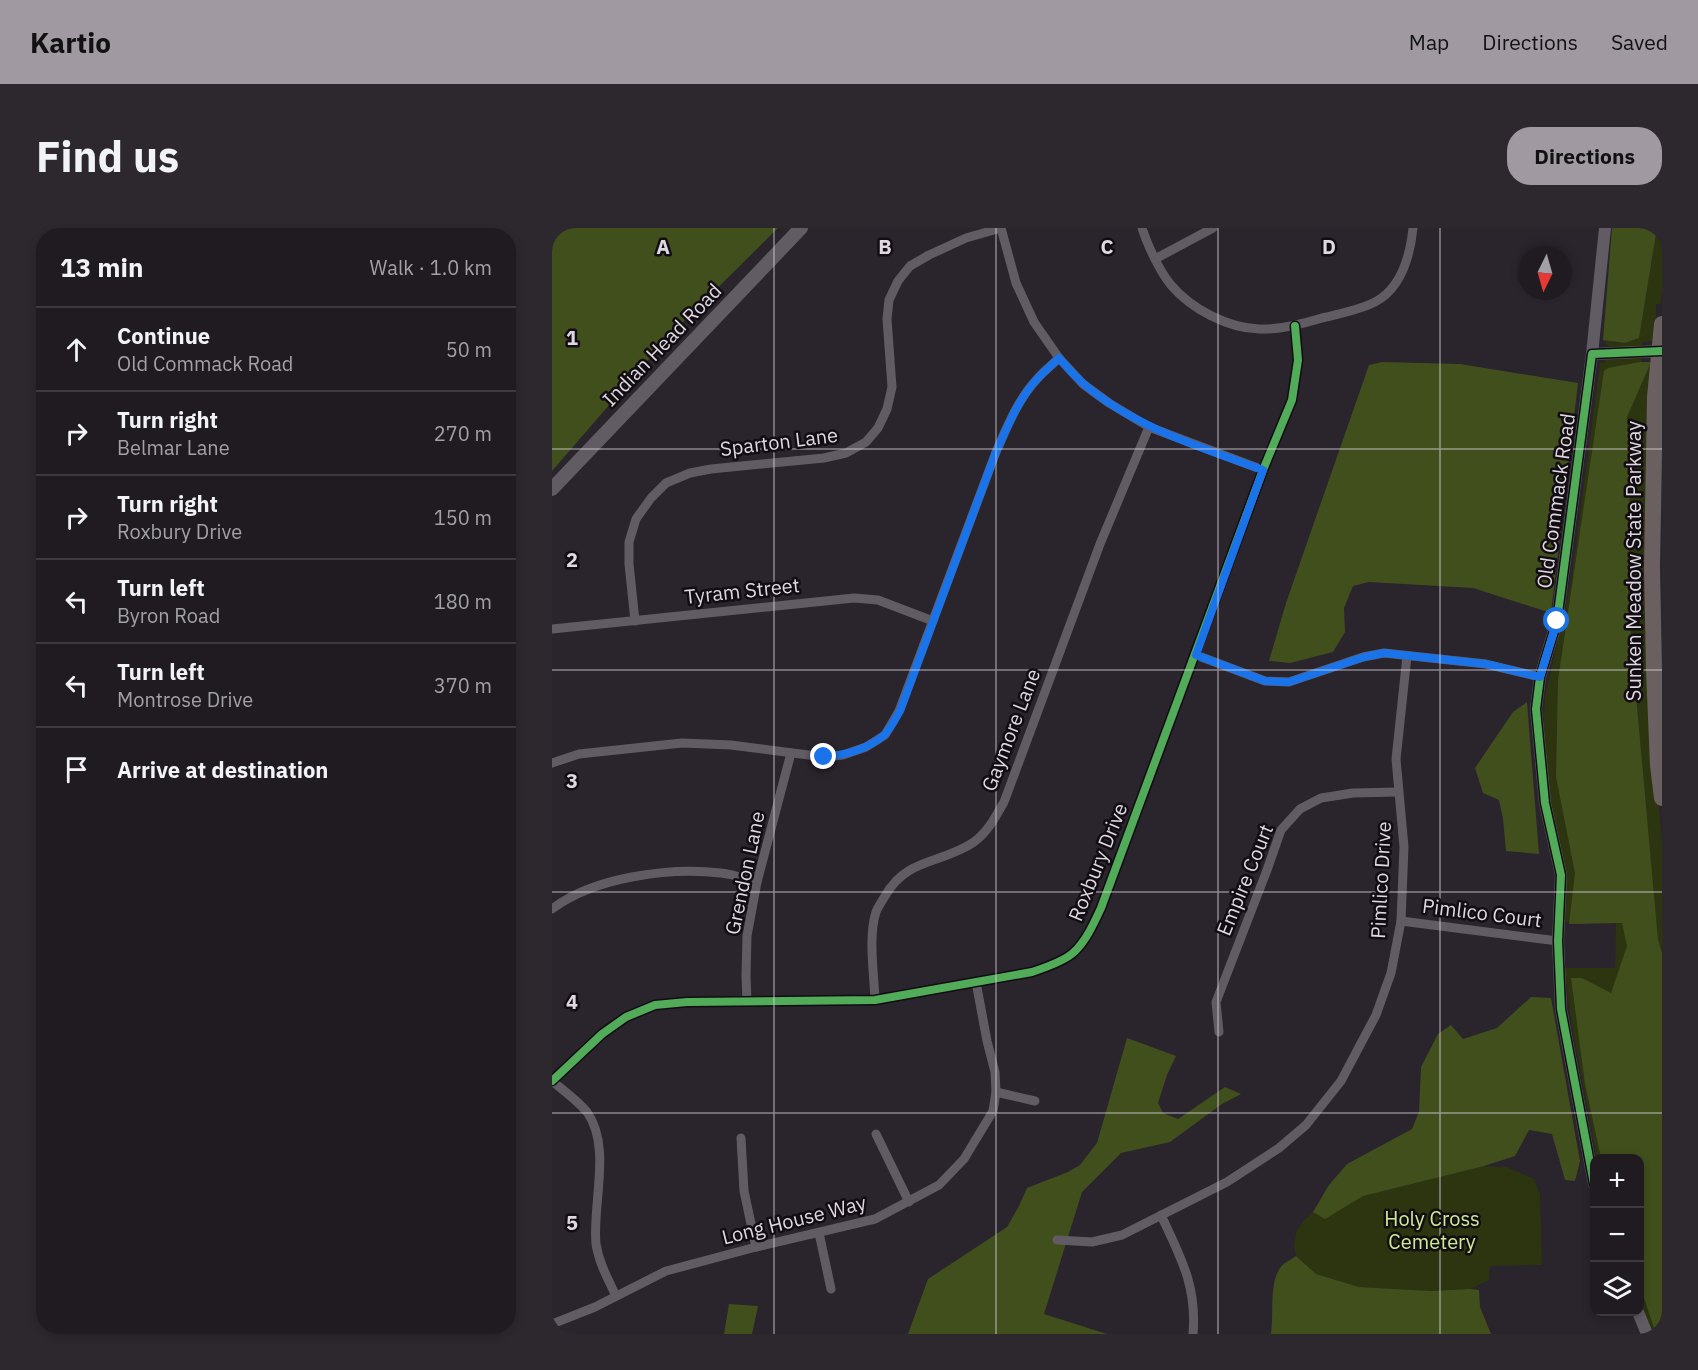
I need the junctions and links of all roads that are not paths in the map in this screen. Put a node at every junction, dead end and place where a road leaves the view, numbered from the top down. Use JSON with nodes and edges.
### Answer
{"nodes":[{"id":1,"x":801,"y":228,"type":"edge"},
{"id":2,"x":1001,"y":228,"type":"edge"},
{"id":3,"x":1142,"y":228,"type":"edge"},
{"id":4,"x":1213,"y":228,"type":"edge"},
{"id":5,"x":1413,"y":228,"type":"edge"},
{"id":6,"x":1605,"y":228,"type":"edge"},
{"id":7,"x":1155,"y":259,"type":"junction"},
{"id":8,"x":1662,"y":324,"type":"edge"},
{"id":9,"x":1295,"y":326,"type":"junction"},
{"id":10,"x":1662,"y":351,"type":"edge"},
{"id":11,"x":1593,"y":354,"type":"junction"},
{"id":12,"x":1059,"y":358,"type":"junction"},
{"id":13,"x":1149,"y":427,"type":"junction"},
{"id":14,"x":1263,"y":470,"type":"junction"},
{"id":15,"x":552,"y":489,"type":"edge"},
{"id":16,"x":635,"y":621,"type":"junction"},
{"id":17,"x":933,"y":621,"type":"junction"},
{"id":18,"x":552,"y":629,"type":"edge"},
{"id":19,"x":1196,"y":655,"type":"junction"},
{"id":20,"x":1407,"y":656,"type":"junction"},
{"id":21,"x":1540,"y":677,"type":"junction"},
{"id":22,"x":791,"y":753,"type":"junction"},
{"id":23,"x":552,"y":763,"type":"edge"},
{"id":24,"x":1398,"y":792,"type":"junction"},
{"id":25,"x":1662,"y":798,"type":"edge"},
{"id":26,"x":757,"y":882,"type":"junction"},
{"id":27,"x":552,"y":909,"type":"edge"},
{"id":28,"x":1401,"y":921,"type":"junction"},
{"id":29,"x":1558,"y":941,"type":"junction"},
{"id":30,"x":976,"y":981,"type":"junction"},
{"id":31,"x":875,"y":1000,"type":"junction"},
{"id":32,"x":747,"y":1002,"type":"junction"},
{"id":33,"x":1219,"y":1032,"type":"dead end"},
{"id":34,"x":552,"y":1081,"type":"edge"},
{"id":35,"x":996,"y":1092,"type":"junction"},
{"id":36,"x":1035,"y":1101,"type":"dead end"},
{"id":37,"x":876,"y":1134,"type":"dead end"},
{"id":38,"x":741,"y":1138,"type":"dead end"},
{"id":39,"x":1590,"y":1163,"type":"edge"},
{"id":40,"x":909,"y":1202,"type":"junction"},
{"id":41,"x":1161,"y":1215,"type":"junction"},
{"id":42,"x":819,"y":1233,"type":"junction"},
{"id":43,"x":1057,"y":1240,"type":"dead end"},
{"id":44,"x":756,"y":1247,"type":"junction"},
{"id":45,"x":831,"y":1289,"type":"dead end"},
{"id":46,"x":616,"y":1296,"type":"junction"},
{"id":47,"x":1640,"y":1316,"type":"edge"},
{"id":48,"x":552,"y":1324,"type":"edge"},
{"id":49,"x":1193,"y":1334,"type":"edge"},
{"id":50,"x":1647,"y":1334,"type":"edge"}],
"edges":[{"from":1,"to":15,"type":"main road","name":"Indian Head Road"},
{"from":2,"to":12,"type":"street"},
{"from":2,"to":16,"type":"street","name":"Sparton Lane"},
{"from":3,"to":7,"type":"street"},
{"from":4,"to":7,"type":"street"},
{"from":5,"to":9,"type":"street"},
{"from":6,"to":11,"type":"street","name":"Old Commack Road"},
{"from":7,"to":9,"type":"street"},
{"from":8,"to":25,"type":"highway","name":"Sunken Meadow State Parkway"},
{"from":9,"to":14,"type":"street","name":"Roxbury Drive"},
{"from":10,"to":11,"type":"street"},
{"from":11,"to":21,"type":"street","name":"Old Commack Road"},
{"from":12,"to":13,"type":"street"},
{"from":12,"to":17,"type":"street"},
{"from":13,"to":14,"type":"street"},
{"from":13,"to":31,"type":"street","name":"Gaymore Lane"},
{"from":14,"to":19,"type":"street","name":"Roxbury Drive"},
{"from":16,"to":17,"type":"street","name":"Tyram Street"},
{"from":16,"to":18,"type":"street","name":"Tyram Street"},
{"from":17,"to":22,"type":"street"},
{"from":19,"to":20,"type":"street"},
{"from":19,"to":30,"type":"street","name":"Roxbury Drive"},
{"from":20,"to":21,"type":"street"},
{"from":20,"to":24,"type":"street","name":"Pimlico Drive"},
{"from":21,"to":29,"type":"street","name":"Old Commack Road"},
{"from":22,"to":23,"type":"street"},
{"from":22,"to":26,"type":"street","name":"Grendon Lane"},
{"from":24,"to":28,"type":"street","name":"Pimlico Drive"},
{"from":24,"to":33,"type":"street","name":"Empire Court"},
{"from":26,"to":27,"type":"street"},
{"from":26,"to":32,"type":"street","name":"Grendon Lane"},
{"from":28,"to":29,"type":"street","name":"Pimlico Court"},
{"from":28,"to":41,"type":"street","name":"Pimlico Drive"},
{"from":29,"to":39,"type":"street","name":"Old Commack Road"},
{"from":30,"to":31,"type":"street","name":"Roxbury Drive"},
{"from":30,"to":35,"type":"street"},
{"from":31,"to":32,"type":"street","name":"Roxbury Drive"},
{"from":32,"to":34,"type":"street","name":"Roxbury Drive"},
{"from":34,"to":46,"type":"street"},
{"from":35,"to":36,"type":"street"},
{"from":35,"to":40,"type":"street","name":"Long House Way"},
{"from":37,"to":40,"type":"street"},
{"from":38,"to":44,"type":"street"},
{"from":40,"to":42,"type":"street","name":"Long House Way"},
{"from":41,"to":43,"type":"street","name":"Pimlico Drive"},
{"from":41,"to":49,"type":"street"},
{"from":42,"to":44,"type":"street","name":"Long House Way"},
{"from":42,"to":45,"type":"street"},
{"from":44,"to":46,"type":"street","name":"Long House Way"},
{"from":46,"to":48,"type":"street","name":"Long House Way"},
{"from":47,"to":50,"type":"street"}]}
